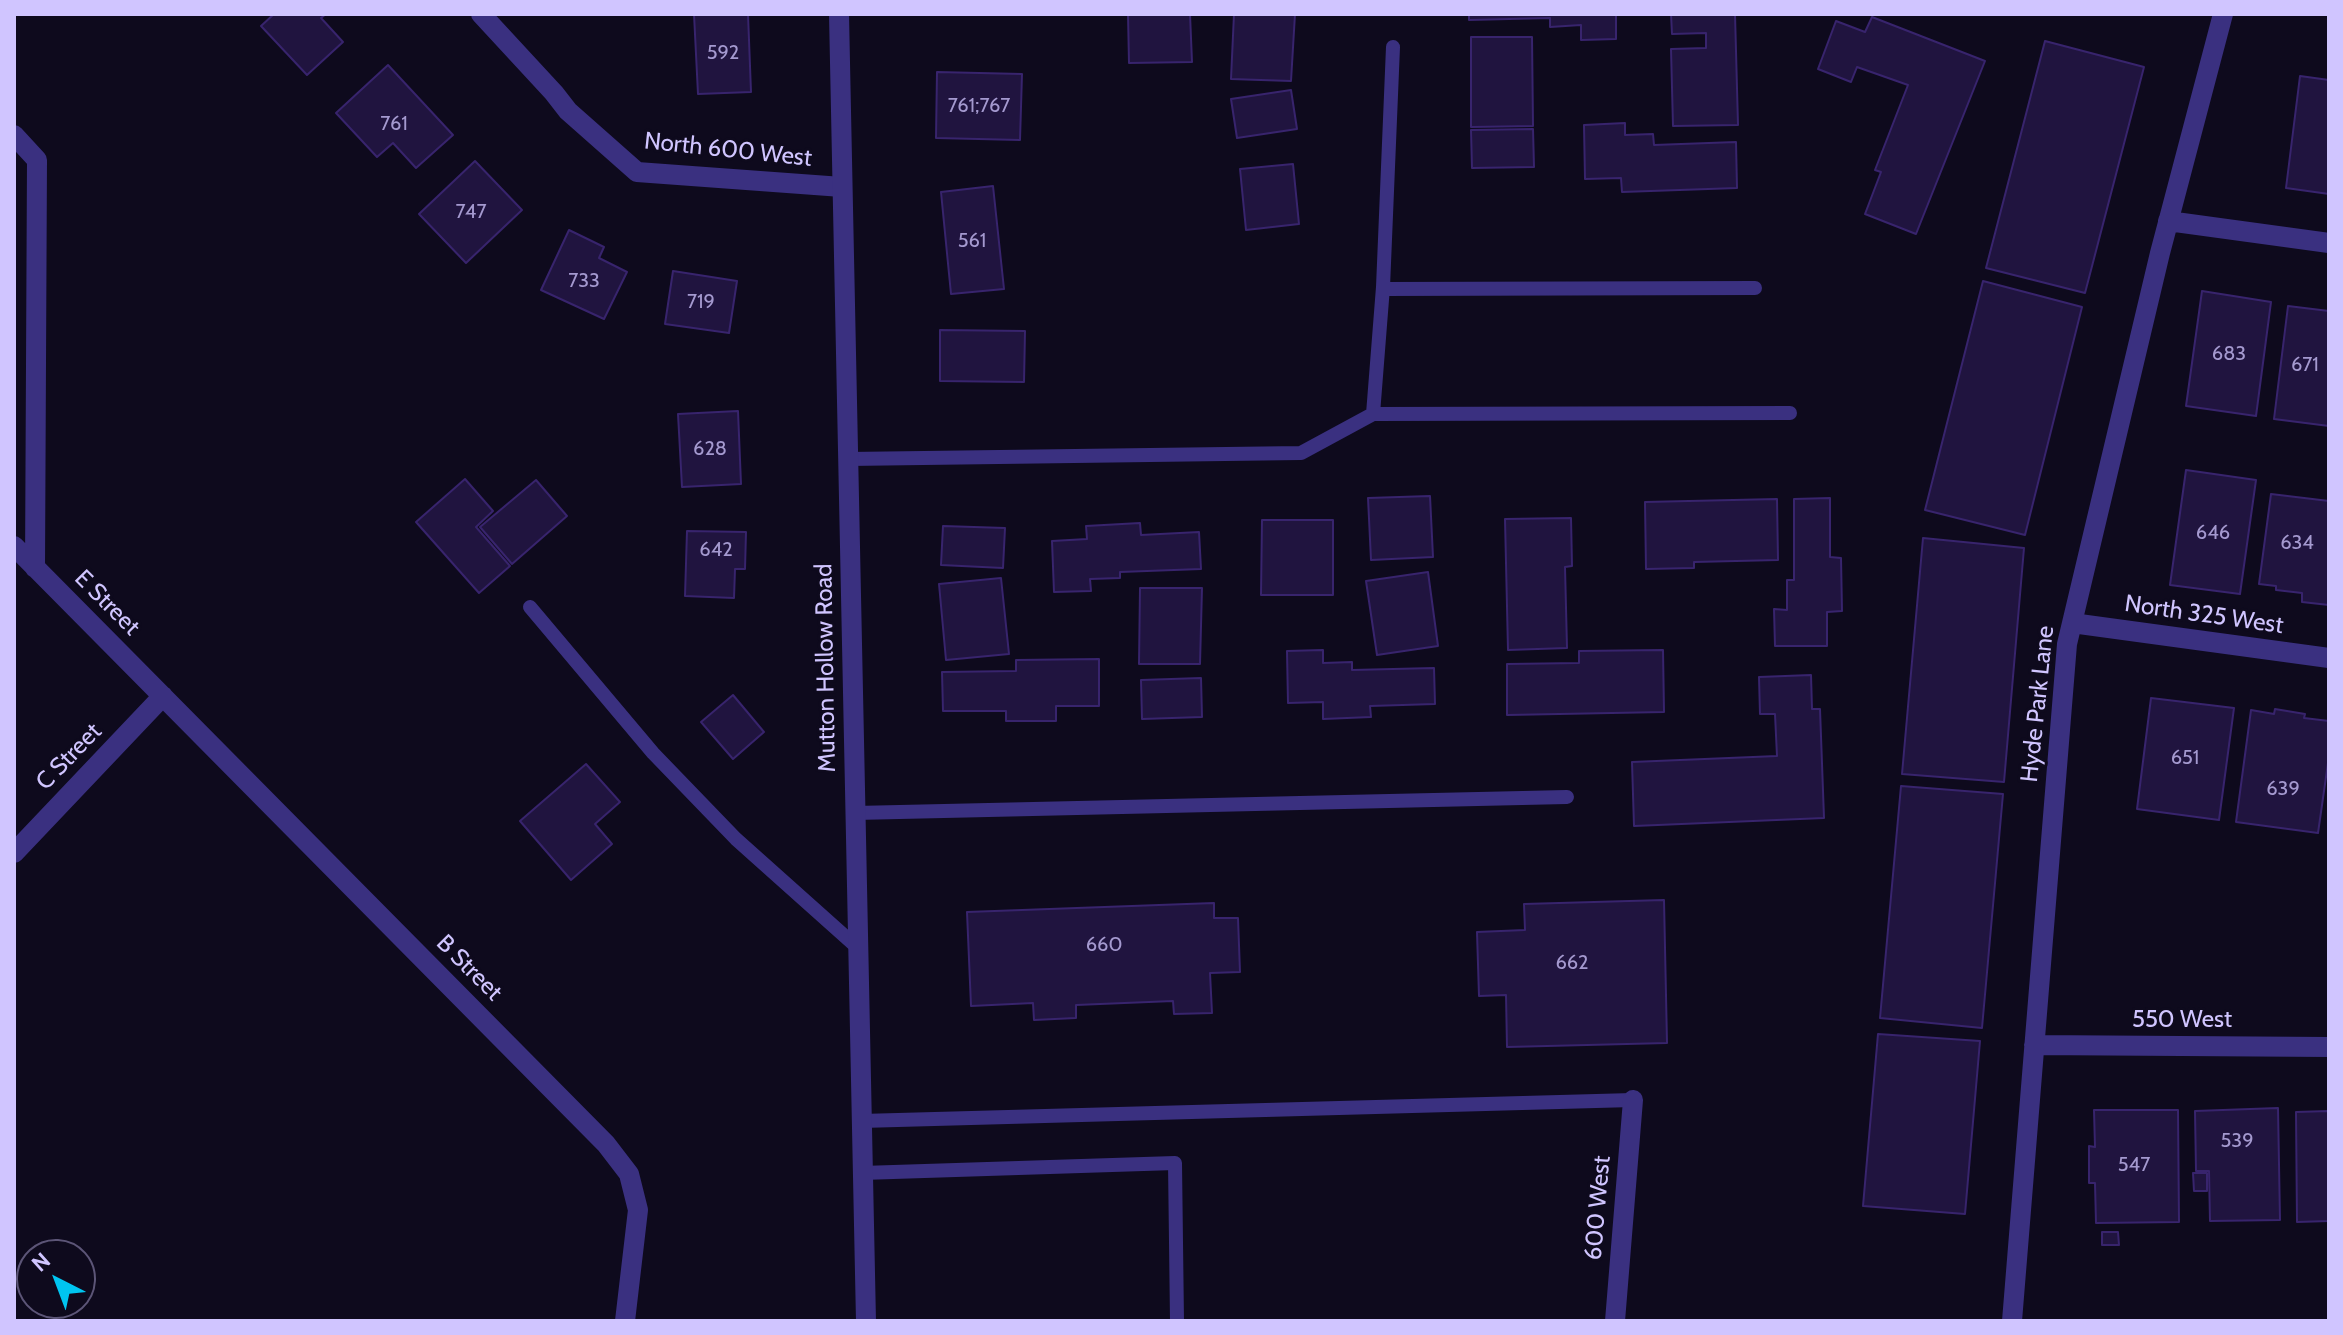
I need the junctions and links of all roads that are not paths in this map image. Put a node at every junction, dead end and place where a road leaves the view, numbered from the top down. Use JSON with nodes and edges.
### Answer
{"nodes":[{"id":1,"x":481,"y":14,"type":"edge"},
{"id":2,"x":839,"y":14,"type":"edge"},
{"id":3,"x":2223,"y":14,"type":"edge"},
{"id":4,"x":1393,"y":47,"type":"dead end"},
{"id":5,"x":14,"y":135,"type":"edge"},
{"id":6,"x":842,"y":187,"type":"junction"},
{"id":7,"x":2168,"y":221,"type":"junction"},
{"id":8,"x":2329,"y":243,"type":"edge"},
{"id":9,"x":1755,"y":288,"type":"dead end"},
{"id":10,"x":1383,"y":289,"type":"junction"},
{"id":11,"x":1790,"y":413,"type":"dead end"},
{"id":12,"x":1373,"y":414,"type":"junction"},
{"id":13,"x":848,"y":459,"type":"junction"},
{"id":14,"x":14,"y":546,"type":"edge"},
{"id":15,"x":35,"y":568,"type":"junction"},
{"id":16,"x":530,"y":607,"type":"dead end"},
{"id":17,"x":2072,"y":623,"type":"junction"},
{"id":18,"x":2329,"y":658,"type":"edge"},
{"id":19,"x":163,"y":696,"type":"junction"},
{"id":20,"x":1567,"y":797,"type":"dead end"},
{"id":21,"x":855,"y":813,"type":"junction"},
{"id":22,"x":14,"y":853,"type":"edge"},
{"id":23,"x":858,"y":948,"type":"junction"},
{"id":24,"x":2034,"y":1045,"type":"junction"},
{"id":25,"x":2329,"y":1047,"type":"edge"},
{"id":26,"x":1633,"y":1100,"type":"joint"},
{"id":27,"x":861,"y":1121,"type":"junction"},
{"id":28,"x":862,"y":1173,"type":"junction"},
{"id":29,"x":625,"y":1321,"type":"edge"},
{"id":30,"x":866,"y":1321,"type":"edge"},
{"id":31,"x":1177,"y":1321,"type":"edge"},
{"id":32,"x":1615,"y":1321,"type":"edge"},
{"id":33,"x":2012,"y":1321,"type":"edge"}],
"edges":[{"from":1,"to":6,"type":"street","name":"North 600 West"},
{"from":2,"to":6,"type":"street","name":"Mutton Hollow Road"},
{"from":3,"to":7,"type":"street","name":"Hyde Park Lane"},
{"from":4,"to":10,"type":"lane"},
{"from":5,"to":15,"type":"street"},
{"from":6,"to":13,"type":"street","name":"Mutton Hollow Road"},
{"from":7,"to":8,"type":"street"},
{"from":7,"to":17,"type":"street","name":"Hyde Park Lane"},
{"from":9,"to":10,"type":"lane"},
{"from":10,"to":12,"type":"lane"},
{"from":11,"to":12,"type":"lane"},
{"from":12,"to":13,"type":"lane"},
{"from":13,"to":21,"type":"street","name":"Mutton Hollow Road"},
{"from":14,"to":15,"type":"street","name":"E Street"},
{"from":15,"to":19,"type":"street","name":"E Street"},
{"from":16,"to":23,"type":"lane"},
{"from":17,"to":18,"type":"street","name":"North 325 West"},
{"from":17,"to":24,"type":"street","name":"Hyde Park Lane"},
{"from":19,"to":22,"type":"street","name":"C Street"},
{"from":19,"to":29,"type":"street","name":"B Street"},
{"from":20,"to":21,"type":"lane"},
{"from":21,"to":23,"type":"street","name":"Mutton Hollow Road"},
{"from":23,"to":27,"type":"street","name":"Mutton Hollow Road"},
{"from":24,"to":25,"type":"street","name":"550 West"},
{"from":24,"to":33,"type":"street","name":"Hyde Park Lane"},
{"from":26,"to":27,"type":"lane"},
{"from":26,"to":32,"type":"street","name":"600 West"},
{"from":27,"to":28,"type":"street","name":"Mutton Hollow Road"},
{"from":28,"to":30,"type":"street","name":"Mutton Hollow Road"},
{"from":28,"to":31,"type":"lane"}]}
